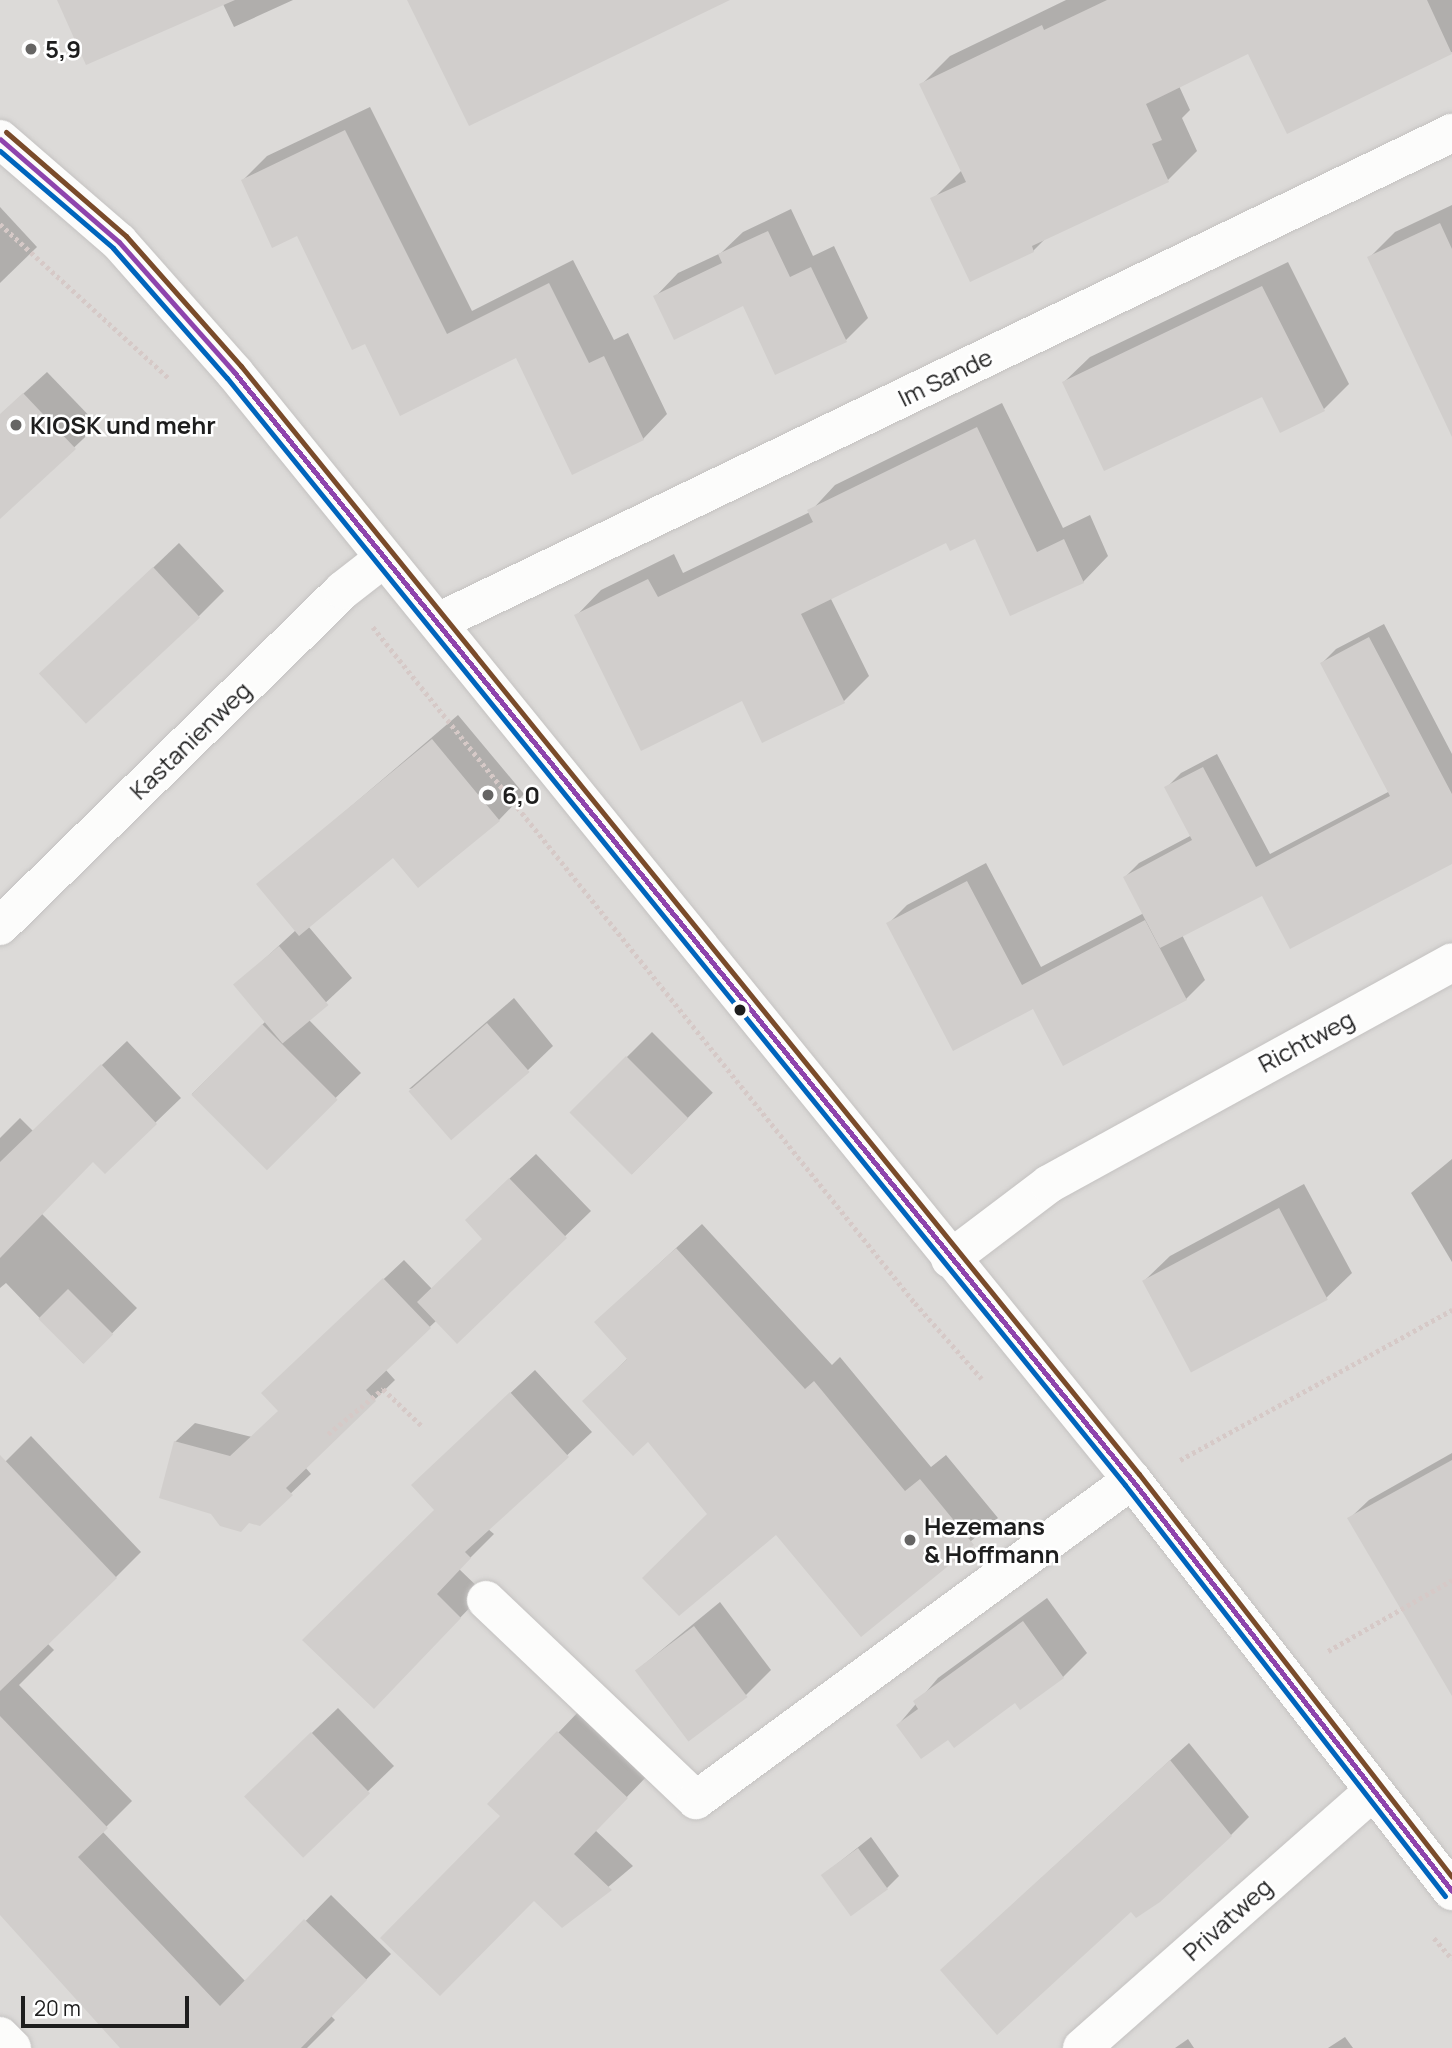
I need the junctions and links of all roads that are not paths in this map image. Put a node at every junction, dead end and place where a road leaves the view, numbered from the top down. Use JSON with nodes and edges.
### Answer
{"nodes":[{"id":1,"x":1452,"y":133,"type":"edge"},
{"id":2,"x":0,"y":139,"type":"edge"},
{"id":3,"x":383,"y":559,"type":"junction"},
{"id":4,"x":438,"y":622,"type":"junction"},
{"id":5,"x":0,"y":926,"type":"edge"},
{"id":6,"x":1452,"y":962,"type":"edge"},
{"id":7,"x":950,"y":1259,"type":"junction"},
{"id":8,"x":1135,"y":1484,"type":"junction"},
{"id":9,"x":486,"y":1600,"type":"dead end"},
{"id":10,"x":1374,"y":1791,"type":"junction"},
{"id":11,"x":1452,"y":1891,"type":"edge"},
{"id":12,"x":0,"y":2036,"type":"edge"},
{"id":13,"x":12,"y":2048,"type":"edge"},
{"id":14,"x":1082,"y":2048,"type":"edge"}],
"edges":[{"from":1,"to":4,"type":"street","name":"Im Sande"},
{"from":2,"to":3,"type":"street"},
{"from":3,"to":4,"type":"street"},
{"from":3,"to":5,"type":"street","name":"Kastanienweg"},
{"from":4,"to":7,"type":"street"},
{"from":6,"to":7,"type":"street","name":"Richtweg"},
{"from":7,"to":8,"type":"street"},
{"from":8,"to":9,"type":"street"},
{"from":8,"to":10,"type":"street"},
{"from":10,"to":11,"type":"street"},
{"from":10,"to":14,"type":"street","name":"Privatweg"},
{"from":12,"to":13,"type":"street"}]}
